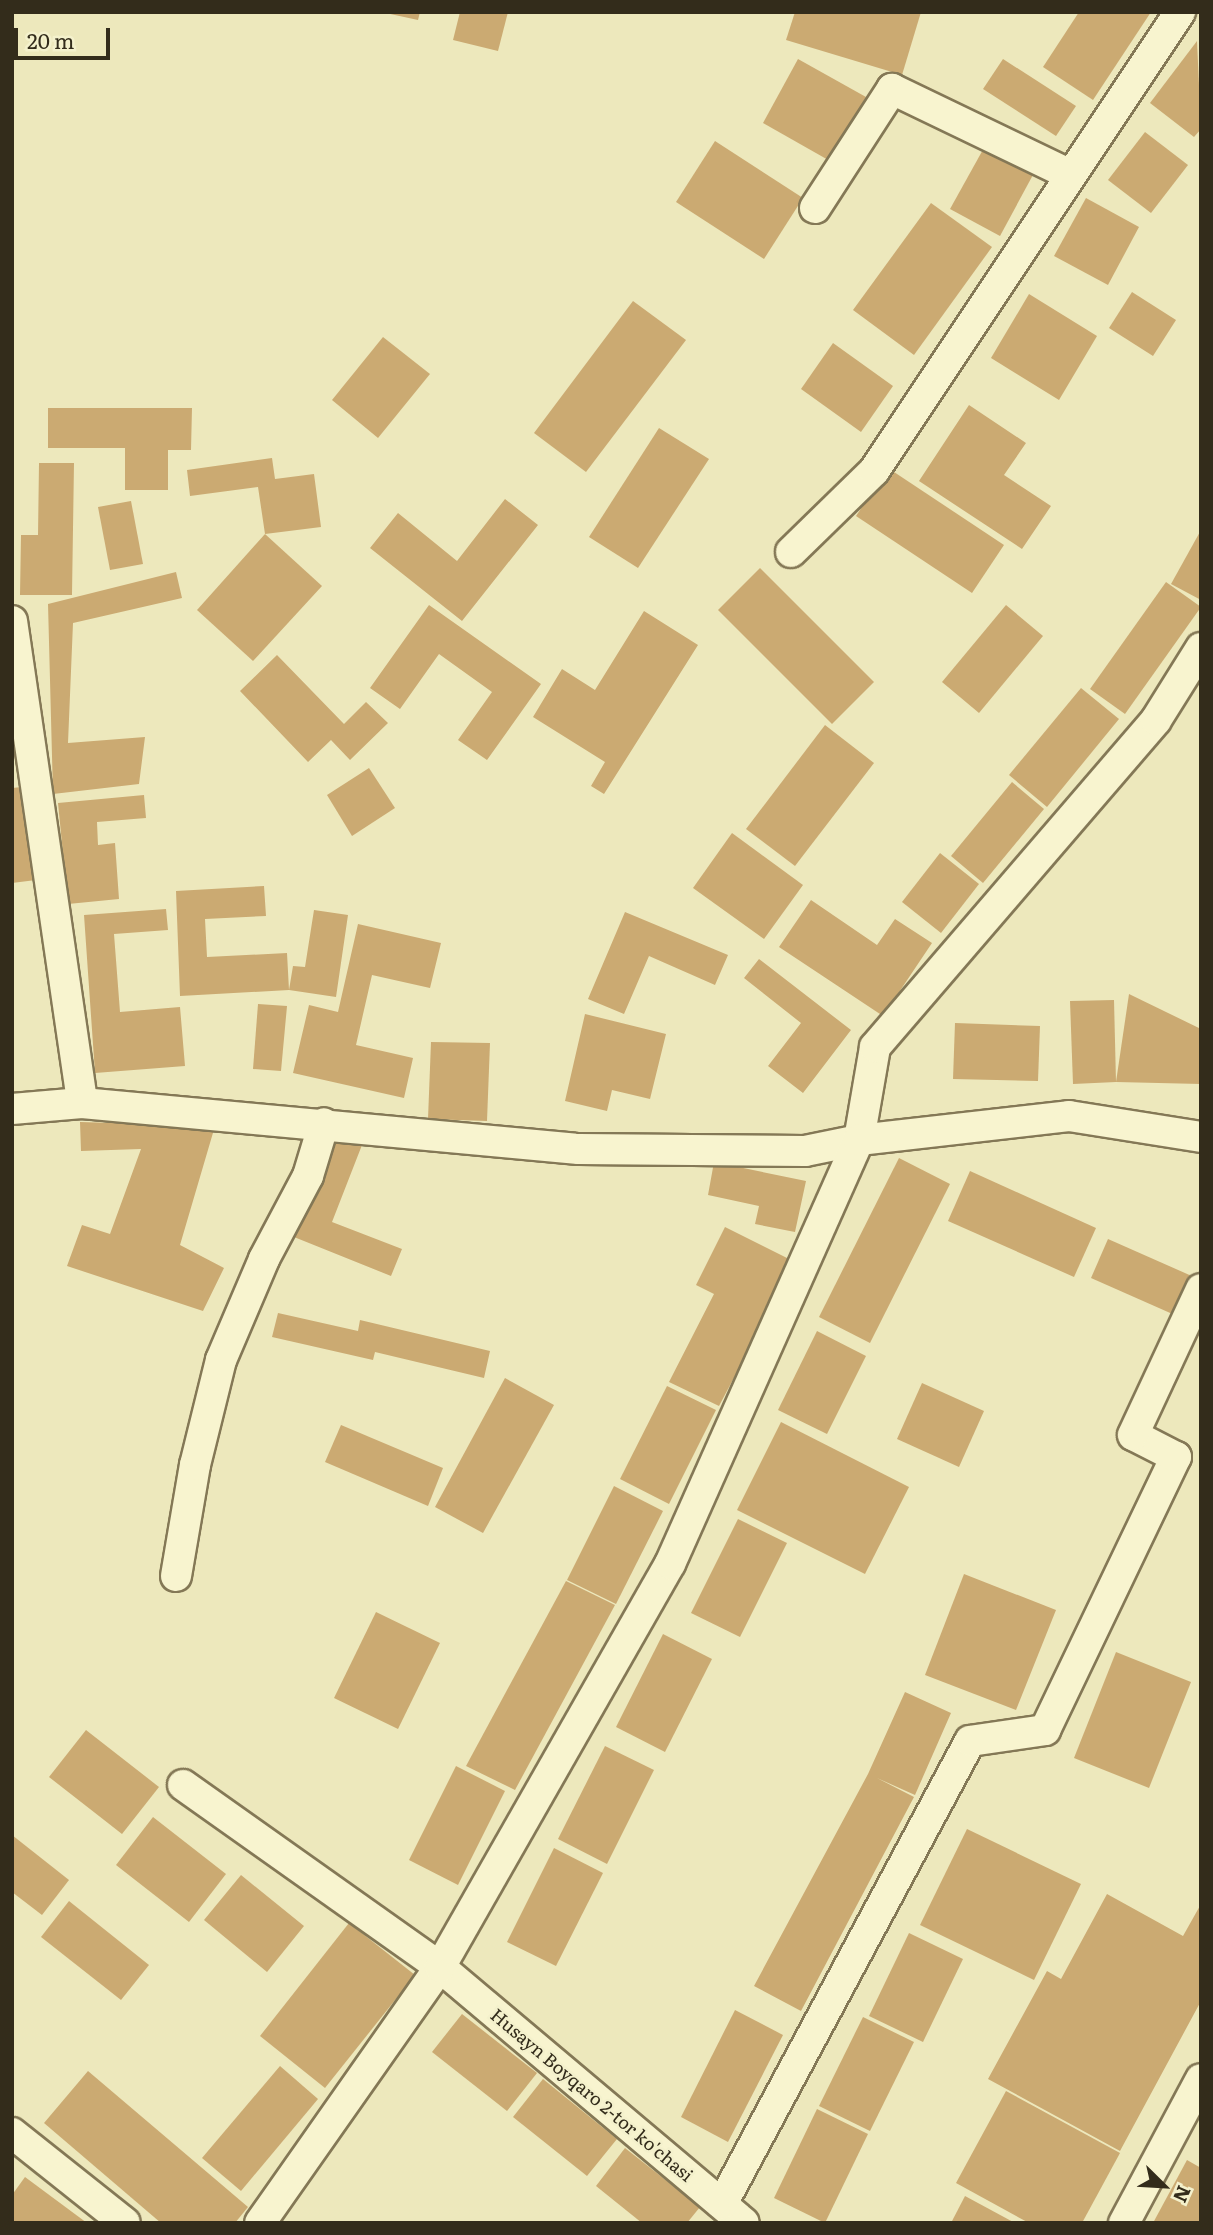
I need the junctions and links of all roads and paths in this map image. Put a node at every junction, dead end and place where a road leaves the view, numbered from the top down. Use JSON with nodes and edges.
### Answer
{"nodes":[{"id":1,"x":1180,"y":12,"type":"edge"},
{"id":2,"x":1069,"y":174,"type":"junction"},
{"id":3,"x":815,"y":208,"type":"dead end"},
{"id":4,"x":791,"y":552,"type":"dead end"},
{"id":5,"x":12,"y":621,"type":"edge"},
{"id":6,"x":1201,"y":648,"type":"edge"},
{"id":7,"x":82,"y":1102,"type":"junction"},
{"id":8,"x":12,"y":1109,"type":"edge"},
{"id":9,"x":324,"y":1123,"type":"junction"},
{"id":10,"x":1201,"y":1137,"type":"edge"},
{"id":11,"x":859,"y":1140,"type":"junction"},
{"id":12,"x":1201,"y":1289,"type":"edge"},
{"id":13,"x":176,"y":1576,"type":"dead end"},
{"id":14,"x":183,"y":1785,"type":"dead end"},
{"id":15,"x":440,"y":1967,"type":"junction"},
{"id":16,"x":1201,"y":2079,"type":"edge"},
{"id":17,"x":12,"y":2133,"type":"edge"},
{"id":18,"x":733,"y":2213,"type":"edge"},
{"id":19,"x":125,"y":2223,"type":"edge"},
{"id":20,"x":260,"y":2223,"type":"edge"},
{"id":21,"x":1124,"y":2223,"type":"edge"}],
"edges":[{"from":1,"to":2,"type":"street"},
{"from":2,"to":3,"type":"street"},
{"from":2,"to":4,"type":"street"},
{"from":5,"to":7,"type":"street"},
{"from":6,"to":11,"type":"street"},
{"from":7,"to":8,"type":"street"},
{"from":7,"to":9,"type":"street"},
{"from":9,"to":11,"type":"street"},
{"from":9,"to":13,"type":"street"},
{"from":10,"to":11,"type":"street"},
{"from":11,"to":15,"type":"street"},
{"from":12,"to":18,"type":"street"},
{"from":14,"to":15,"type":"street","name":"Husayn Boyqaro 2-tor ko'chasi"},
{"from":15,"to":18,"type":"street","name":"Husayn Boyqaro 2-tor ko'chasi"},
{"from":15,"to":20,"type":"street"},
{"from":16,"to":21,"type":"street"},
{"from":17,"to":19,"type":"street"}]}
